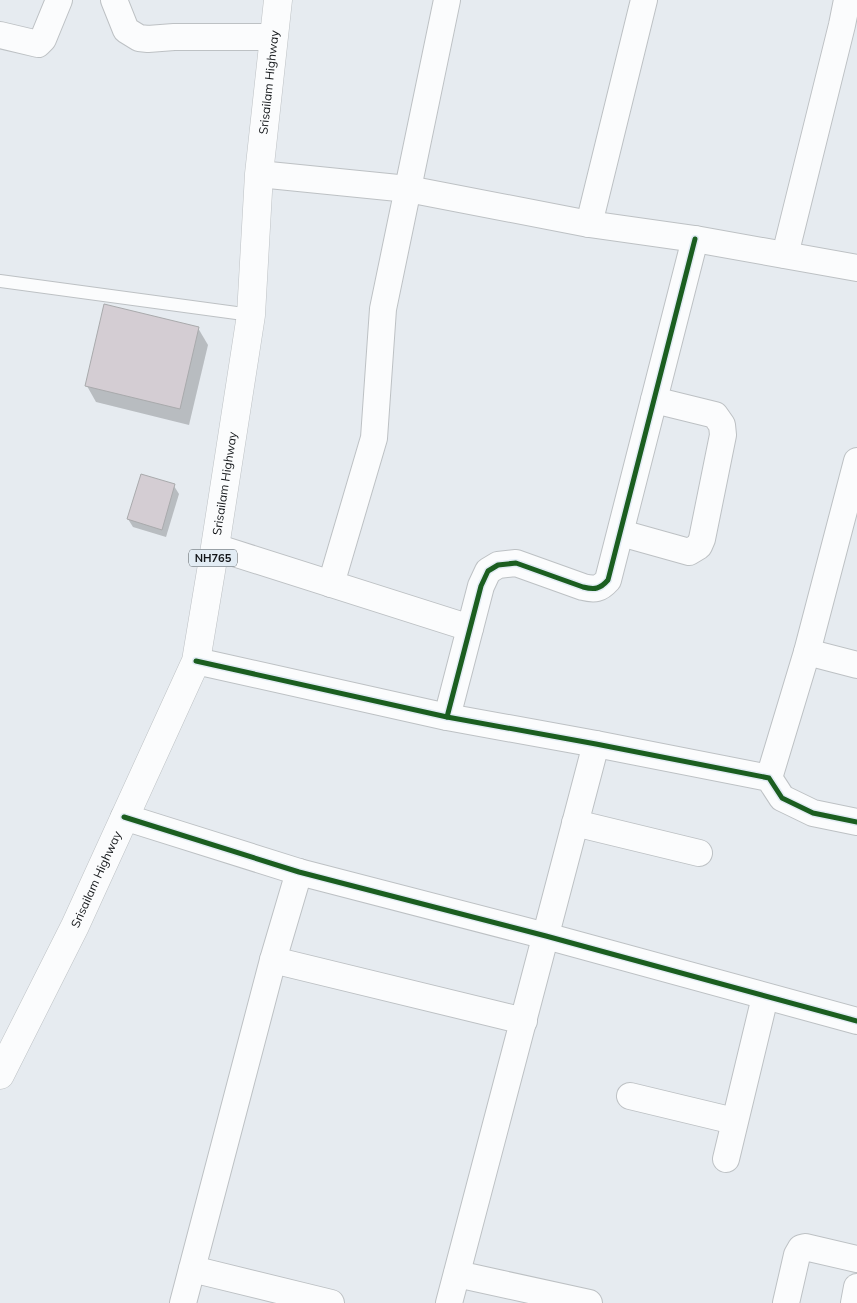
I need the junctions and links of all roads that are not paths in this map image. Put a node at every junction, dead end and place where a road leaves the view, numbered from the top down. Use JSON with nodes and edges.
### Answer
{"nodes":[{"id":1,"x":59,"y":0,"type":"edge"},
{"id":2,"x":114,"y":0,"type":"edge"},
{"id":3,"x":278,"y":0,"type":"edge"},
{"id":4,"x":446,"y":0,"type":"edge"},
{"id":5,"x":644,"y":0,"type":"edge"},
{"id":6,"x":847,"y":0,"type":"edge"},
{"id":7,"x":850,"y":27,"type":"edge"},
{"id":8,"x":0,"y":35,"type":"edge"},
{"id":9,"x":274,"y":37,"type":"junction"},
{"id":10,"x":260,"y":174,"type":"junction"},
{"id":11,"x":408,"y":189,"type":"junction"},
{"id":12,"x":589,"y":224,"type":"junction"},
{"id":13,"x":695,"y":239,"type":"junction"},
{"id":14,"x":785,"y":255,"type":"junction"},
{"id":15,"x":857,"y":268,"type":"edge"},
{"id":16,"x":0,"y":281,"type":"edge"},
{"id":17,"x":251,"y":315,"type":"junction"},
{"id":18,"x":654,"y":400,"type":"junction"},
{"id":19,"x":857,"y":461,"type":"edge"},
{"id":20,"x":621,"y":534,"type":"junction"},
{"id":21,"x":215,"y":547,"type":"junction"},
{"id":22,"x":331,"y":584,"type":"junction"},
{"id":23,"x":470,"y":628,"type":"junction"},
{"id":24,"x":806,"y":652,"type":"junction"},
{"id":25,"x":196,"y":661,"type":"junction"},
{"id":26,"x":857,"y":665,"type":"edge"},
{"id":27,"x":446,"y":717,"type":"junction"},
{"id":28,"x":596,"y":744,"type":"junction"},
{"id":29,"x":769,"y":778,"type":"junction"},
{"id":30,"x":124,"y":817,"type":"junction"},
{"id":31,"x":857,"y":822,"type":"edge"},
{"id":32,"x":575,"y":823,"type":"junction"},
{"id":33,"x":699,"y":853,"type":"dead end"},
{"id":34,"x":299,"y":872,"type":"junction"},
{"id":35,"x":546,"y":936,"type":"junction"},
{"id":36,"x":274,"y":960,"type":"junction"},
{"id":37,"x":765,"y":997,"type":"junction"},
{"id":38,"x":524,"y":1021,"type":"junction"},
{"id":39,"x":857,"y":1021,"type":"edge"},
{"id":40,"x":0,"y":1075,"type":"edge"},
{"id":41,"x":630,"y":1096,"type":"dead end"},
{"id":42,"x":734,"y":1121,"type":"junction"},
{"id":43,"x":726,"y":1159,"type":"dead end"},
{"id":44,"x":857,"y":1259,"type":"edge"},
{"id":45,"x":192,"y":1270,"type":"junction"},
{"id":46,"x":457,"y":1274,"type":"junction"},
{"id":47,"x":183,"y":1303,"type":"edge"},
{"id":48,"x":331,"y":1303,"type":"edge"},
{"id":49,"x":449,"y":1303,"type":"edge"},
{"id":50,"x":588,"y":1303,"type":"edge"},
{"id":51,"x":786,"y":1303,"type":"edge"}],
"edges":[{"from":1,"to":8,"type":"street"},
{"from":2,"to":9,"type":"street"},
{"from":3,"to":9,"type":"highway","name":"Srisailam Highway","number":"NH765"},
{"from":4,"to":11,"type":"street"},
{"from":5,"to":12,"type":"street"},
{"from":6,"to":7,"type":"street"},
{"from":7,"to":14,"type":"street"},
{"from":9,"to":10,"type":"highway","name":"Srisailam Highway","number":"NH765"},
{"from":10,"to":11,"type":"street"},
{"from":10,"to":17,"type":"highway","name":"Srisailam Highway","number":"NH765"},
{"from":11,"to":12,"type":"street"},
{"from":11,"to":22,"type":"street"},
{"from":12,"to":13,"type":"street"},
{"from":13,"to":14,"type":"street"},
{"from":13,"to":18,"type":"street"},
{"from":14,"to":15,"type":"street"},
{"from":16,"to":17,"type":"lane"},
{"from":17,"to":21,"type":"highway","name":"Srisailam Highway","number":"NH765"},
{"from":18,"to":20,"type":"street"},
{"from":18,"to":20,"type":"street"},
{"from":19,"to":24,"type":"street"},
{"from":20,"to":23,"type":"street"},
{"from":21,"to":22,"type":"street"},
{"from":21,"to":25,"type":"highway","name":"Srisailam Highway","number":"NH765"},
{"from":22,"to":23,"type":"street"},
{"from":23,"to":27,"type":"street"},
{"from":24,"to":26,"type":"street"},
{"from":24,"to":29,"type":"street"},
{"from":25,"to":27,"type":"street"},
{"from":25,"to":30,"type":"highway","name":"Srisailam Highway","number":"NH765"},
{"from":27,"to":28,"type":"street"},
{"from":28,"to":29,"type":"street"},
{"from":28,"to":32,"type":"street"},
{"from":29,"to":31,"type":"street"},
{"from":30,"to":34,"type":"street"},
{"from":30,"to":40,"type":"highway","name":"Srisailam Highway","number":"NH765"},
{"from":32,"to":33,"type":"street"},
{"from":32,"to":35,"type":"street"},
{"from":34,"to":35,"type":"street"},
{"from":34,"to":36,"type":"street"},
{"from":35,"to":37,"type":"street"},
{"from":35,"to":38,"type":"street"},
{"from":36,"to":38,"type":"street"},
{"from":36,"to":45,"type":"street"},
{"from":37,"to":39,"type":"street"},
{"from":37,"to":42,"type":"street"},
{"from":38,"to":46,"type":"street"},
{"from":41,"to":42,"type":"street"},
{"from":42,"to":43,"type":"street"},
{"from":44,"to":51,"type":"street"},
{"from":45,"to":47,"type":"street"},
{"from":45,"to":48,"type":"street"},
{"from":46,"to":49,"type":"street"},
{"from":46,"to":50,"type":"street"}]}
